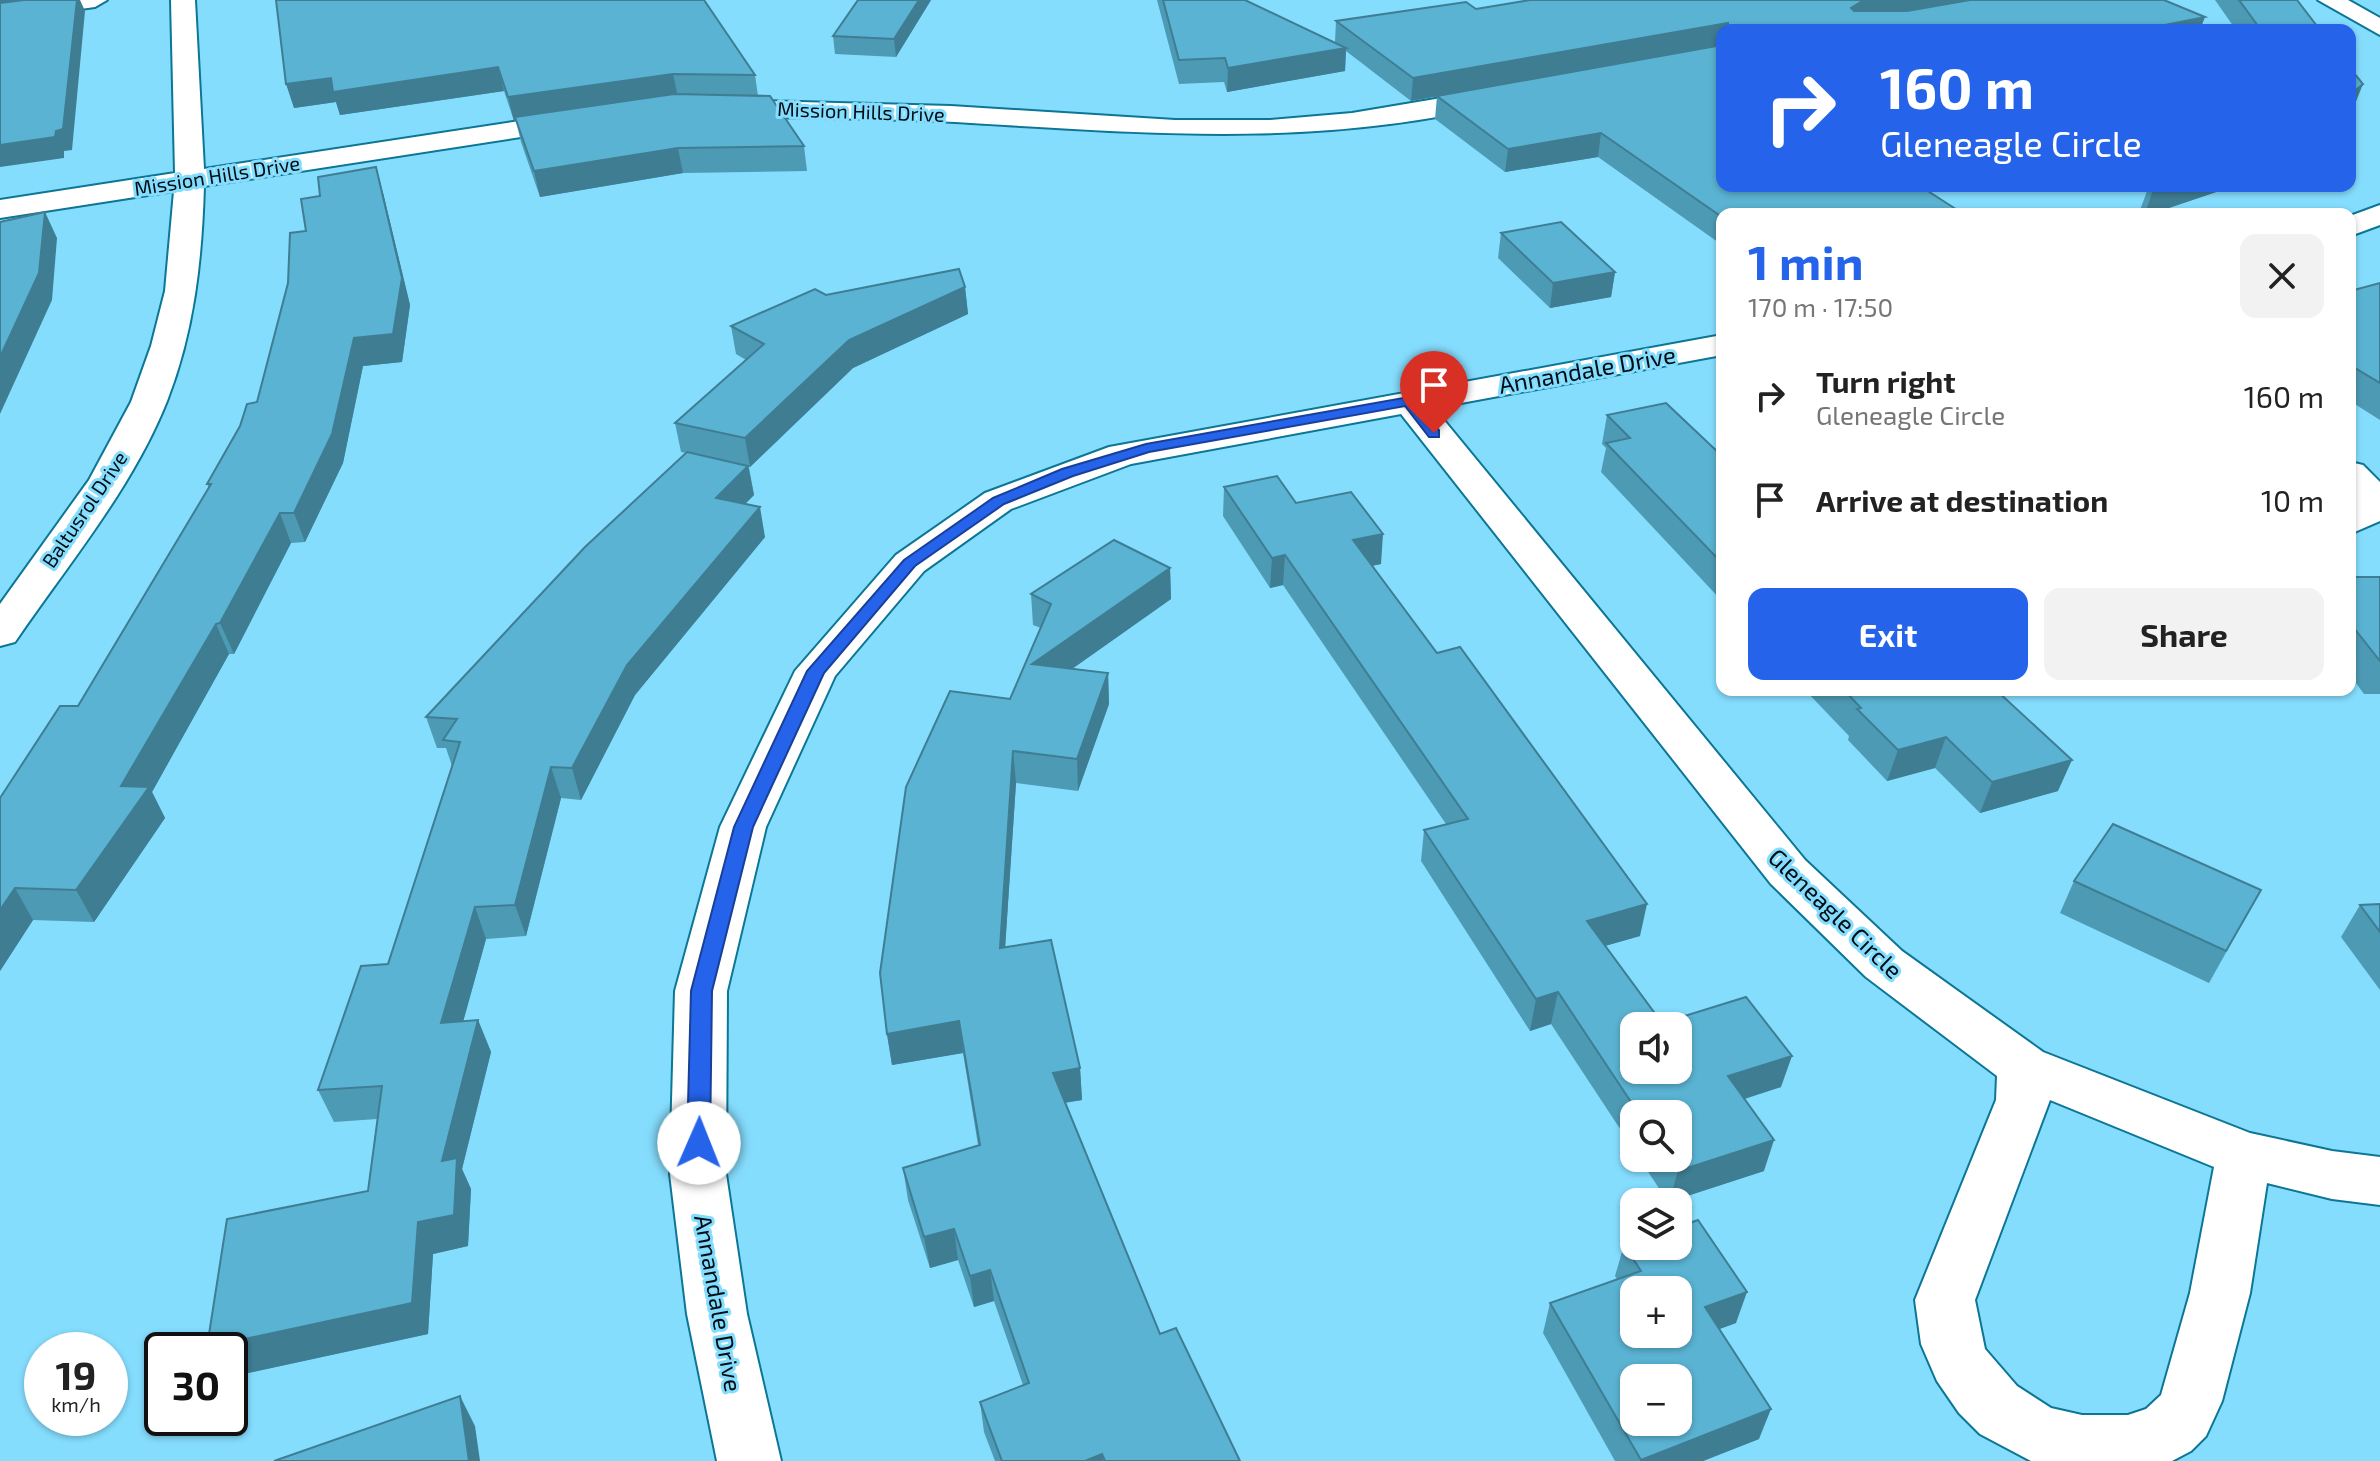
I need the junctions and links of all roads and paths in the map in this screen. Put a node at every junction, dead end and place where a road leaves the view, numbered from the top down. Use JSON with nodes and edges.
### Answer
{"nodes":[{"id":1,"x":95,"y":0,"type":"edge"},
{"id":2,"x":183,"y":0,"type":"edge"},
{"id":3,"x":2330,"y":0,"type":"edge"},
{"id":4,"x":0,"y":13,"type":"edge"},
{"id":5,"x":2380,"y":28,"type":"edge"},
{"id":6,"x":1526,"y":91,"type":"edge"},
{"id":7,"x":692,"y":108,"type":"edge"},
{"id":8,"x":600,"y":117,"type":"edge"},
{"id":9,"x":193,"y":178,"type":"junction"},
{"id":10,"x":0,"y":209,"type":"edge"},
{"id":11,"x":2380,"y":214,"type":"edge"},
{"id":12,"x":2356,"y":224,"type":"edge"},
{"id":13,"x":1716,"y":346,"type":"edge"},
{"id":14,"x":1409,"y":401,"type":"junction"},
{"id":15,"x":2356,"y":478,"type":"edge"},
{"id":16,"x":2356,"y":520,"type":"edge"},
{"id":17,"x":0,"y":633,"type":"edge"},
{"id":18,"x":2024,"y":1067,"type":"junction"},
{"id":19,"x":2244,"y":1155,"type":"junction"},
{"id":20,"x":2380,"y":1181,"type":"edge"},
{"id":21,"x":749,"y":1461,"type":"edge"}],
"edges":[{"from":1,"to":4,"type":"street"},
{"from":2,"to":9,"type":"street","name":"Baltusrol Drive"},
{"from":3,"to":5,"type":"street"},
{"from":6,"to":7,"type":"street","name":"Mission Hills Drive"},
{"from":8,"to":9,"type":"street","name":"Mission Hills Drive"},
{"from":9,"to":10,"type":"street","name":"Mission Hills Drive"},
{"from":9,"to":17,"type":"street","name":"Baltusrol Drive"},
{"from":11,"to":12,"type":"street"},
{"from":13,"to":14,"type":"street","name":"Annandale Drive"},
{"from":14,"to":18,"type":"street","name":"Gleneagle Circle"},
{"from":14,"to":21,"type":"street","name":"Annandale Drive"},
{"from":15,"to":16,"type":"street"},
{"from":18,"to":19,"type":"street","name":"Gleneagle Circle"},
{"from":18,"to":19,"type":"street"},
{"from":19,"to":20,"type":"street","name":"Gleneagle Circle"}]}
